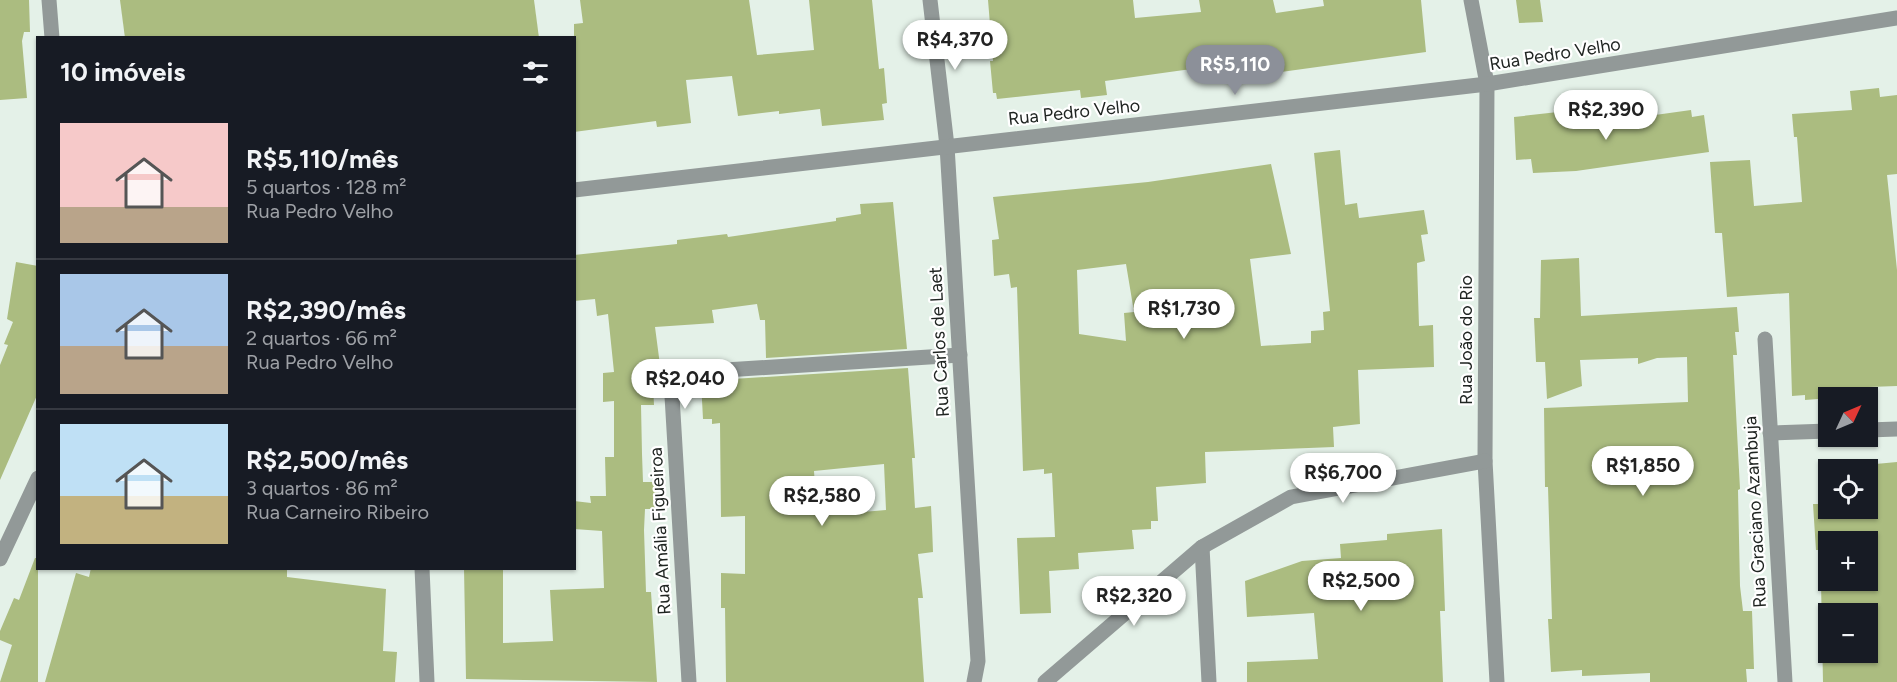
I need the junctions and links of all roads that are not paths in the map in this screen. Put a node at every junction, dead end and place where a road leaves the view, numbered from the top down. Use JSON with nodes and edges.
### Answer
{"nodes":[{"id":1,"x":49,"y":0,"type":"edge"},
{"id":2,"x":930,"y":0,"type":"edge"},
{"id":3,"x":1472,"y":0,"type":"edge"},
{"id":4,"x":1897,"y":18,"type":"edge"},
{"id":5,"x":52,"y":36,"type":"edge"},
{"id":6,"x":1487,"y":84,"type":"junction"},
{"id":7,"x":947,"y":146,"type":"junction"},
{"id":8,"x":576,"y":190,"type":"edge"},
{"id":9,"x":1765,"y":339,"type":"dead end"},
{"id":10,"x":960,"y":355,"type":"junction"},
{"id":11,"x":1897,"y":429,"type":"edge"},
{"id":12,"x":1878,"y":430,"type":"edge"},
{"id":13,"x":1818,"y":431,"type":"edge"},
{"id":14,"x":1770,"y":433,"type":"junction"},
{"id":15,"x":1485,"y":461,"type":"junction"},
{"id":16,"x":36,"y":482,"type":"edge"},
{"id":17,"x":1202,"y":547,"type":"junction"},
{"id":18,"x":0,"y":559,"type":"edge"},
{"id":19,"x":422,"y":570,"type":"edge"},
{"id":20,"x":427,"y":682,"type":"edge"},
{"id":21,"x":689,"y":682,"type":"edge"},
{"id":22,"x":974,"y":682,"type":"edge"},
{"id":23,"x":1045,"y":682,"type":"edge"},
{"id":24,"x":1209,"y":682,"type":"edge"},
{"id":25,"x":1497,"y":682,"type":"edge"},
{"id":26,"x":1785,"y":682,"type":"edge"}],
"edges":[{"from":1,"to":5,"type":"street"},
{"from":2,"to":7,"type":"street","name":"Rua Carlos de Laet"},
{"from":3,"to":6,"type":"street","name":"Rua João do Rio"},
{"from":4,"to":6,"type":"street","name":"Rua Pedro Velho"},
{"from":6,"to":7,"type":"street","name":"Rua Pedro Velho"},
{"from":6,"to":15,"type":"street","name":"Rua João do Rio"},
{"from":7,"to":8,"type":"street","name":"Rua Pedro Velho"},
{"from":7,"to":10,"type":"street","name":"Rua Carlos de Laet"},
{"from":9,"to":14,"type":"street","name":"Rua Graciano Azambuja"},
{"from":10,"to":21,"type":"street","name":"Rua Amália Figueiroa"},
{"from":10,"to":22,"type":"street","name":"Rua Carlos de Laet"},
{"from":11,"to":12,"type":"street"},
{"from":13,"to":14,"type":"street"},
{"from":14,"to":26,"type":"street","name":"Rua Graciano Azambuja"},
{"from":15,"to":17,"type":"street"},
{"from":15,"to":25,"type":"street","name":"Rua João do Rio"},
{"from":16,"to":18,"type":"street"},
{"from":17,"to":23,"type":"street"},
{"from":17,"to":24,"type":"street"},
{"from":19,"to":20,"type":"street"}]}
